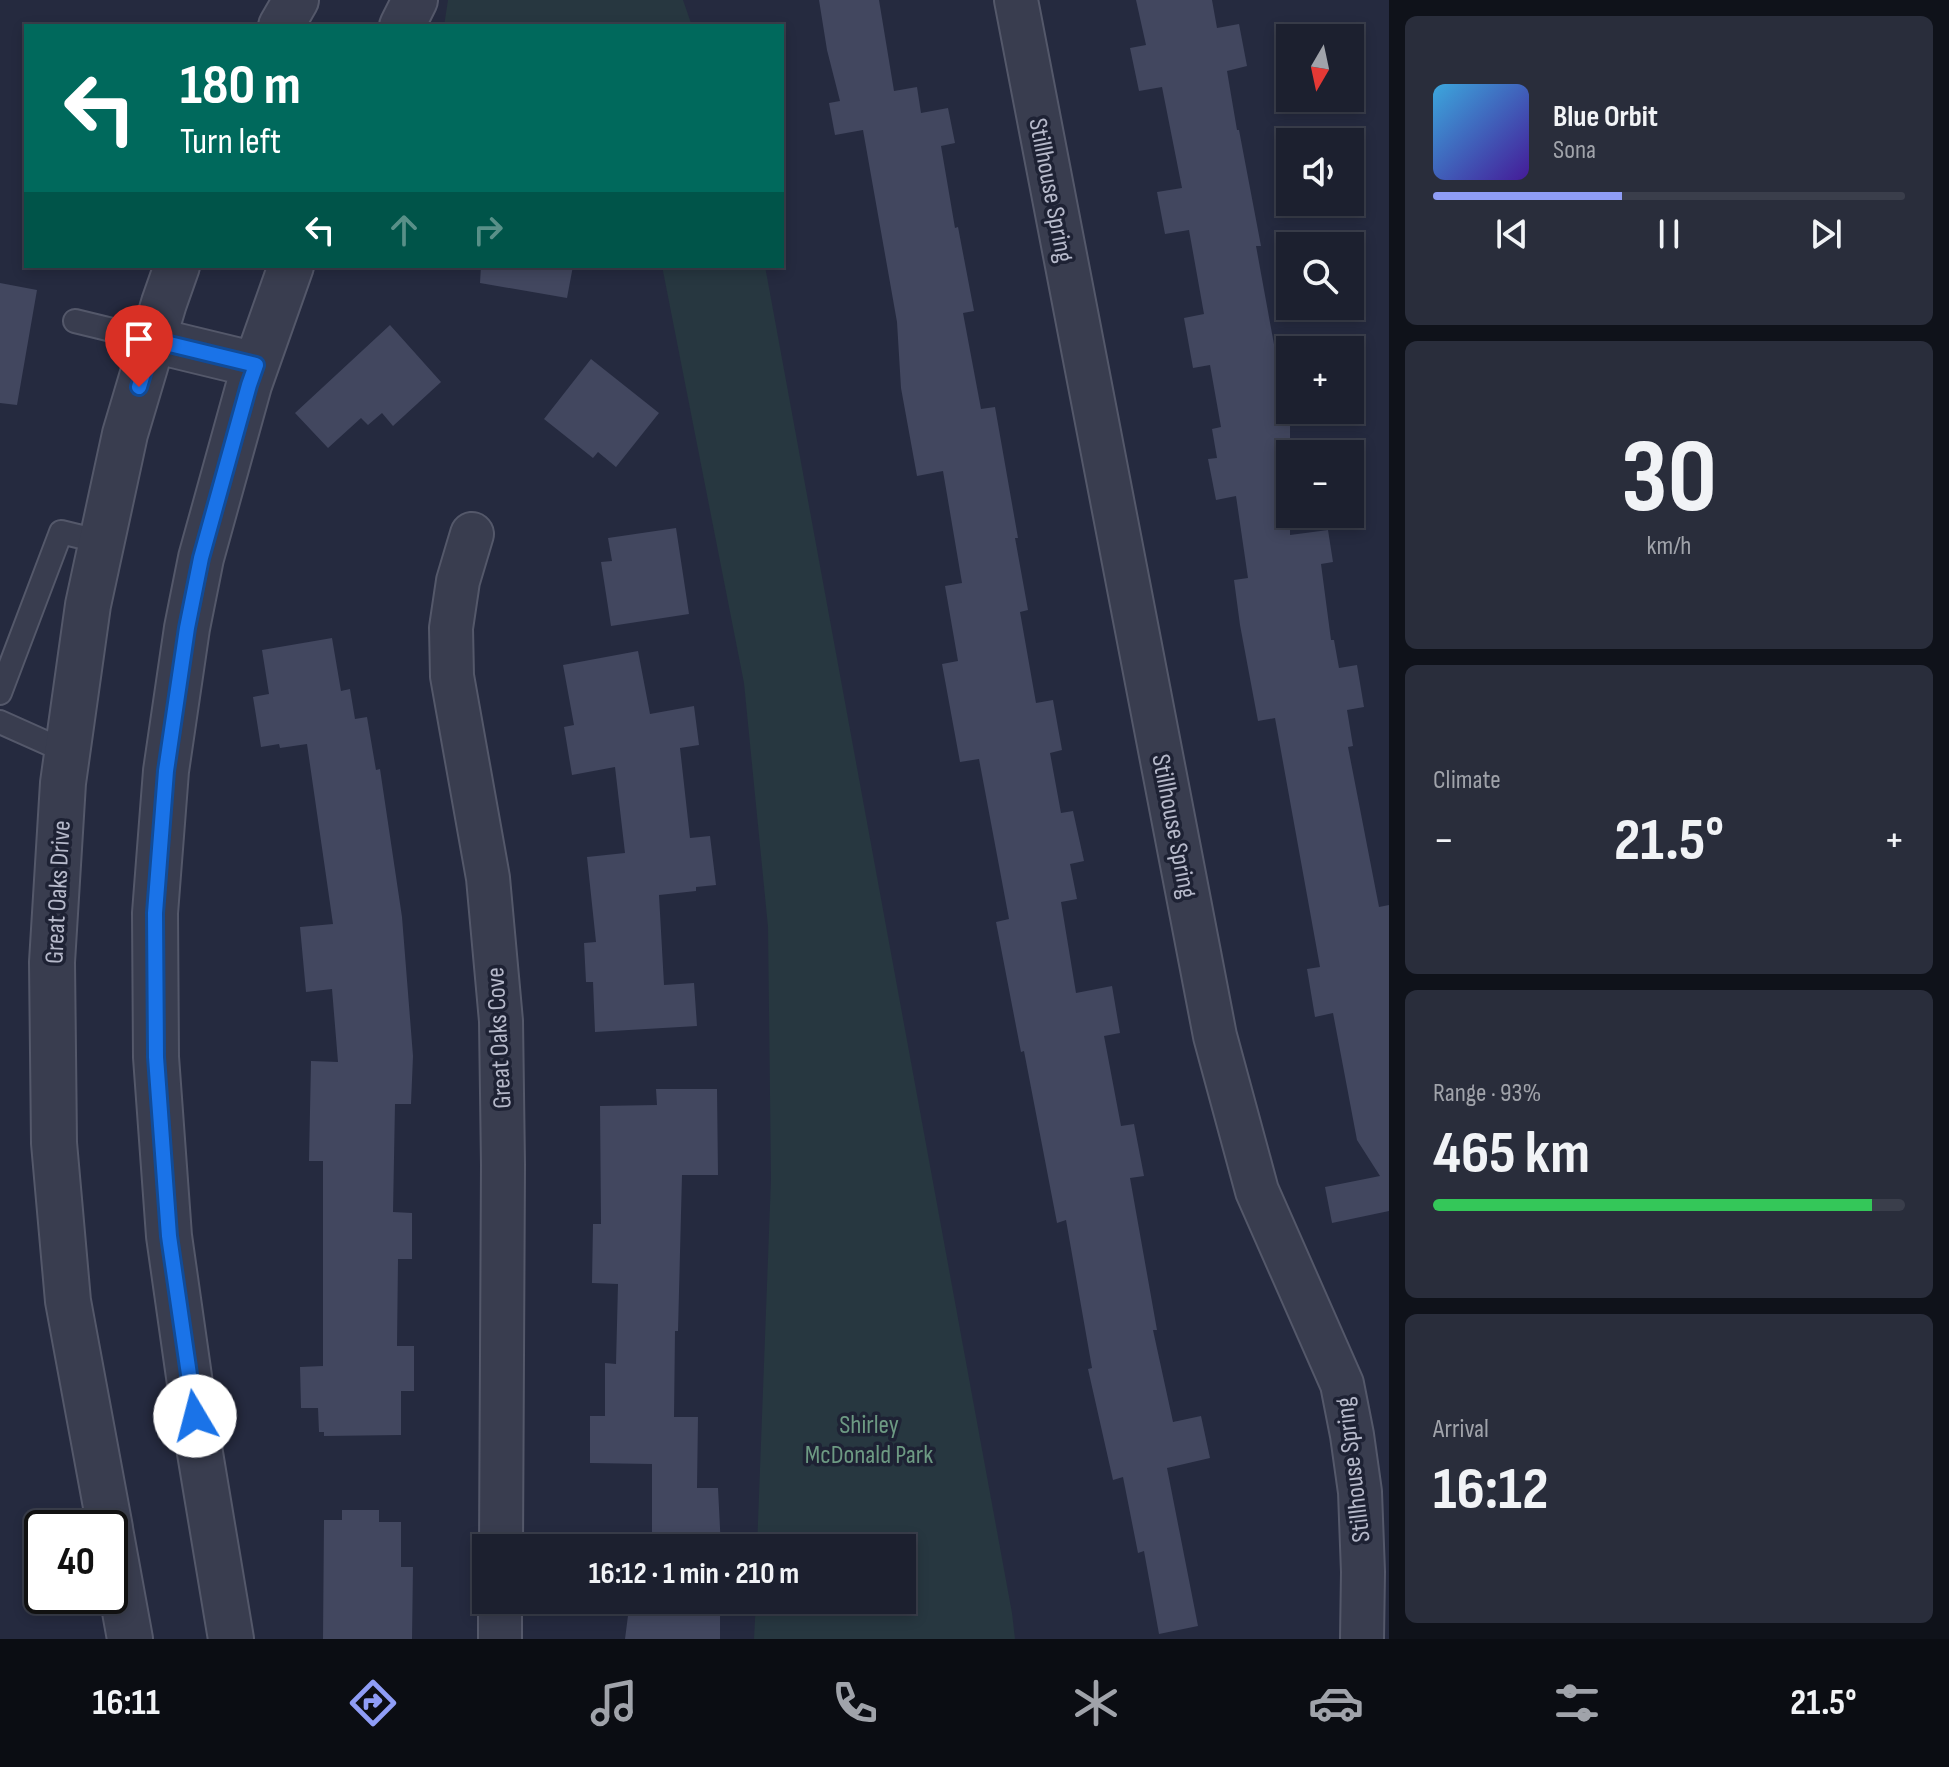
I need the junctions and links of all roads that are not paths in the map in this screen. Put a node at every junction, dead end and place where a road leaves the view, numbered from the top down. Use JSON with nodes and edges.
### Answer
{"nodes":[{"id":1,"x":296,"y":0,"type":"edge"},
{"id":2,"x":415,"y":0,"type":"edge"},
{"id":3,"x":1016,"y":0,"type":"edge"},
{"id":4,"x":282,"y":24,"type":"edge"},
{"id":5,"x":403,"y":24,"type":"edge"},
{"id":6,"x":176,"y":268,"type":"edge"},
{"id":7,"x":290,"y":268,"type":"edge"},
{"id":8,"x":75,"y":321,"type":"dead end"},
{"id":9,"x":153,"y":340,"type":"junction"},
{"id":10,"x":256,"y":365,"type":"junction"},
{"id":11,"x":472,"y":534,"type":"dead end"},
{"id":12,"x":102,"y":542,"type":"junction"},
{"id":13,"x":0,"y":693,"type":"edge"},
{"id":14,"x":0,"y":722,"type":"edge"},
{"id":15,"x":67,"y":752,"type":"junction"},
{"id":16,"x":1374,"y":1489,"type":"edge"},
{"id":17,"x":107,"y":1510,"type":"edge"},
{"id":18,"x":501,"y":1534,"type":"edge"},
{"id":19,"x":125,"y":1614,"type":"edge"},
{"id":20,"x":500,"y":1614,"type":"edge"},
{"id":21,"x":130,"y":1639,"type":"edge"},
{"id":22,"x":231,"y":1639,"type":"edge"},
{"id":23,"x":500,"y":1639,"type":"edge"},
{"id":24,"x":1362,"y":1639,"type":"edge"}],
"edges":[{"from":1,"to":4,"type":"street"},
{"from":2,"to":5,"type":"street"},
{"from":3,"to":16,"type":"street","name":"Stillhouse Spring"},
{"from":6,"to":9,"type":"street","name":"Great Oaks Drive"},
{"from":7,"to":10,"type":"street"},
{"from":8,"to":9,"type":"lane"},
{"from":9,"to":10,"type":"street"},
{"from":9,"to":12,"type":"street","name":"Great Oaks Drive"},
{"from":10,"to":22,"type":"street"},
{"from":11,"to":18,"type":"street","name":"Great Oaks Cove"},
{"from":12,"to":13,"type":"lane"},
{"from":12,"to":15,"type":"street","name":"Great Oaks Drive"},
{"from":14,"to":15,"type":"lane"},
{"from":15,"to":17,"type":"street","name":"Great Oaks Drive"},
{"from":16,"to":24,"type":"street","name":"Stillhouse Spring"},
{"from":19,"to":21,"type":"street","name":"Great Oaks Drive"},
{"from":20,"to":23,"type":"street"}]}
